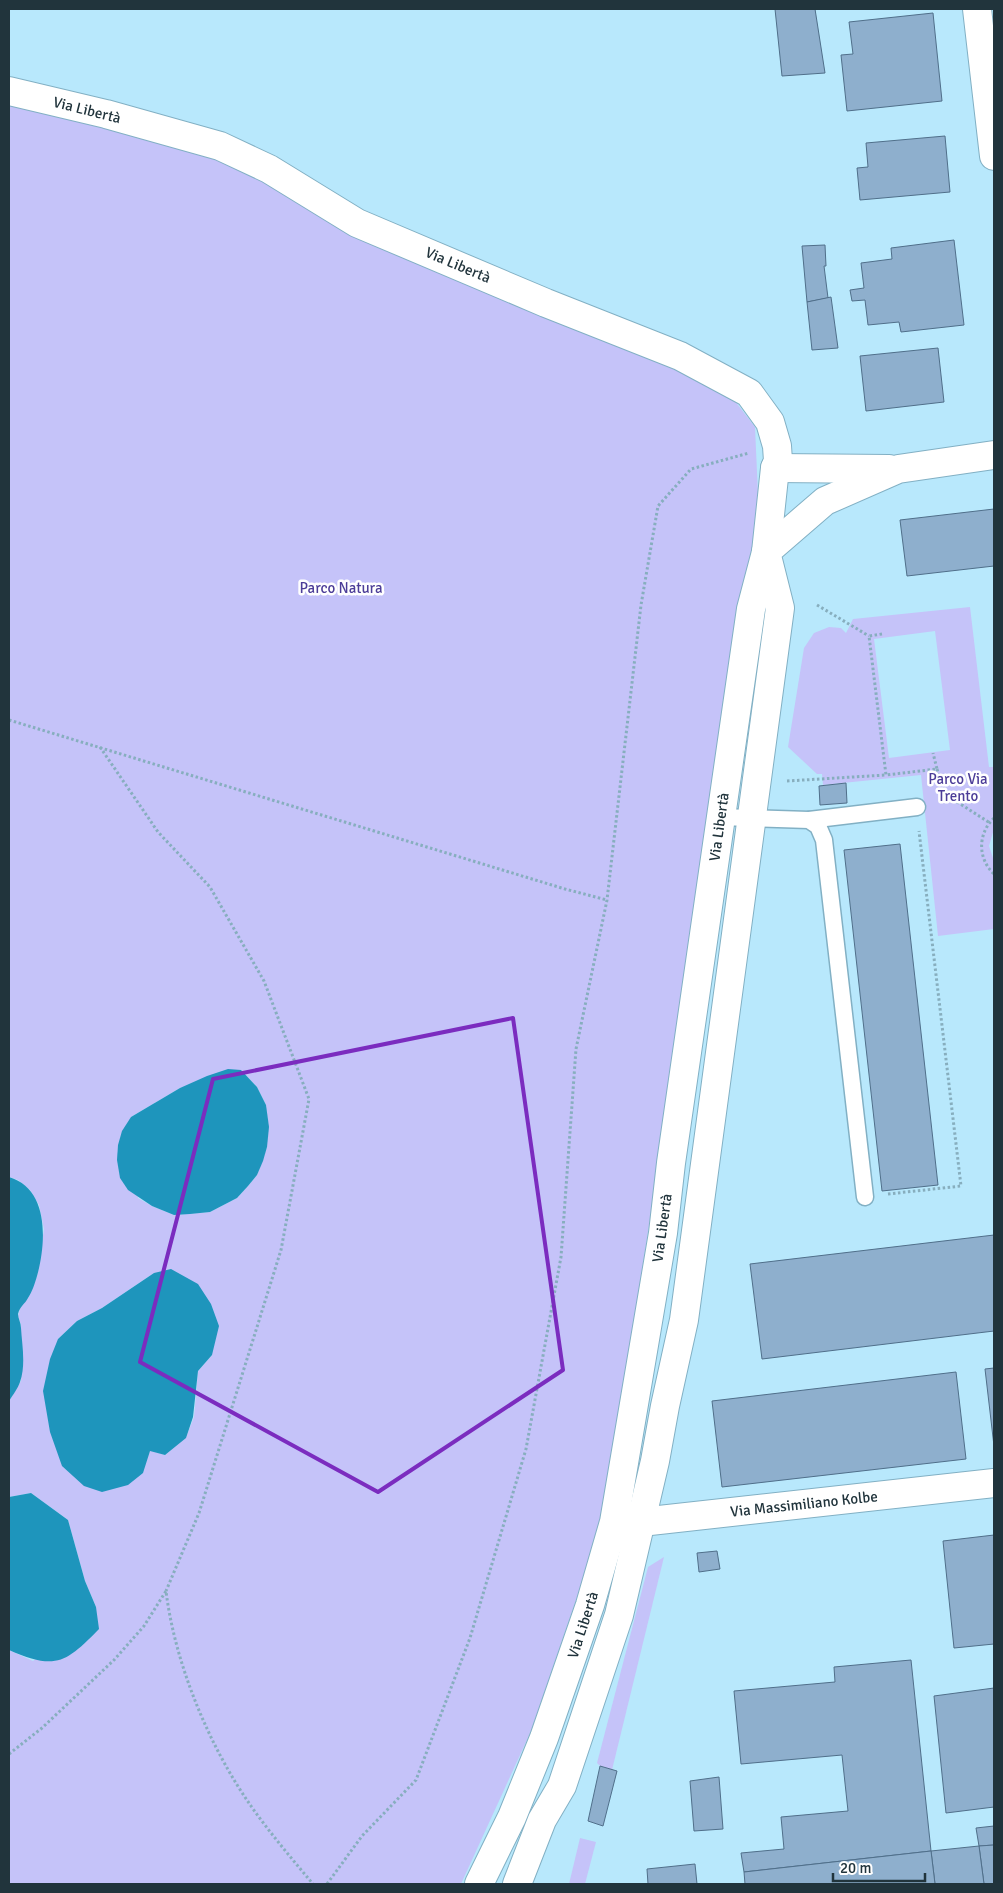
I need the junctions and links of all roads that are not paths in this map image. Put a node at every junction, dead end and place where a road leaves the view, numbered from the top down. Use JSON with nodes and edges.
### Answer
{"nodes":[{"id":1,"x":977,"y":9,"type":"edge"},
{"id":2,"x":9,"y":91,"type":"edge"},
{"id":3,"x":994,"y":156,"type":"edge"},
{"id":4,"x":994,"y":455,"type":"edge"},
{"id":5,"x":775,"y":468,"type":"junction"},
{"id":6,"x":898,"y":469,"type":"junction"},
{"id":7,"x":766,"y":552,"type":"junction"},
{"id":8,"x":916,"y":807,"type":"road end"},
{"id":9,"x":721,"y":817,"type":"junction"},
{"id":10,"x":752,"y":819,"type":"junction"},
{"id":11,"x":809,"y":820,"type":"junction"},
{"id":12,"x":865,"y":1197,"type":"road end"},
{"id":13,"x":994,"y":1483,"type":"edge"},
{"id":14,"x":614,"y":1522,"type":"junction"},
{"id":15,"x":641,"y":1522,"type":"junction"},
{"id":16,"x":479,"y":1884,"type":"edge"},
{"id":17,"x":518,"y":1884,"type":"edge"}],
"edges":[{"from":1,"to":3,"type":"street"},
{"from":2,"to":5,"type":"street","name":"Via Libertà"},
{"from":4,"to":6,"type":"street"},
{"from":5,"to":6,"type":"street"},
{"from":5,"to":7,"type":"street","name":"Via Libertà"},
{"from":6,"to":7,"type":"street"},
{"from":7,"to":9,"type":"street","name":"Via Libertà"},
{"from":7,"to":10,"type":"street","name":"Via Libertà"},
{"from":8,"to":11,"type":"lane"},
{"from":9,"to":10,"type":"lane"},
{"from":9,"to":14,"type":"street","name":"Via Libertà"},
{"from":10,"to":11,"type":"lane"},
{"from":10,"to":15,"type":"street","name":"Via Libertà"},
{"from":11,"to":12,"type":"lane"},
{"from":13,"to":15,"type":"street","name":"Via Massimiliano Kolbe"},
{"from":14,"to":15,"type":"street","name":"Via Massimiliano Kolbe"},
{"from":14,"to":16,"type":"street","name":"Via Libertà"},
{"from":15,"to":17,"type":"street","name":"Via Libertà"}]}
